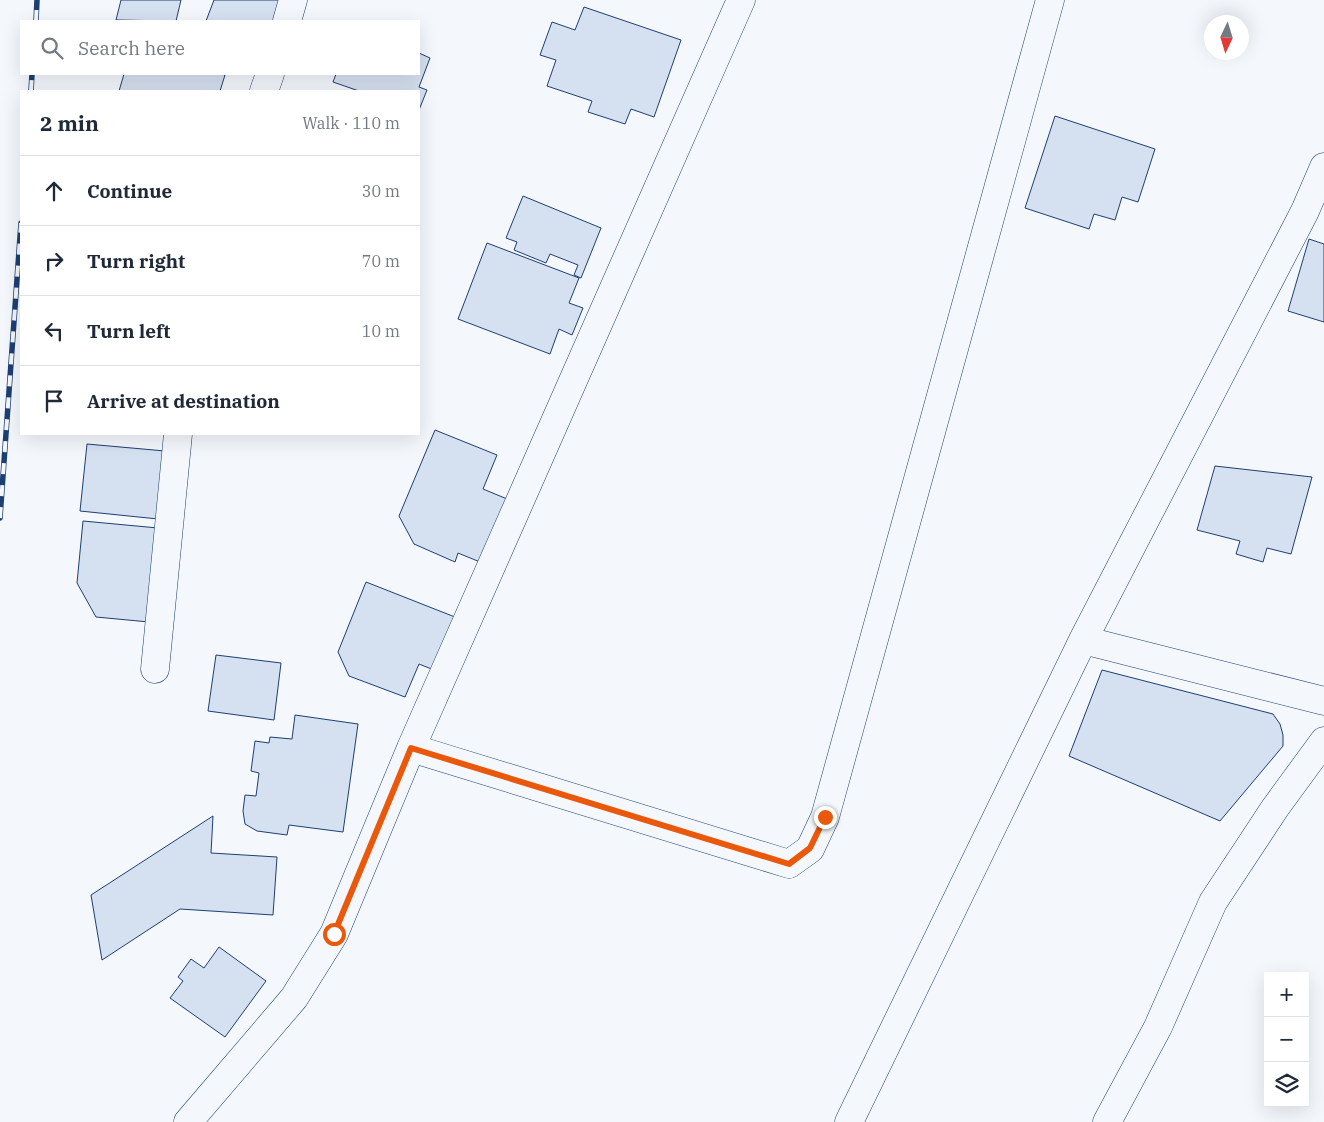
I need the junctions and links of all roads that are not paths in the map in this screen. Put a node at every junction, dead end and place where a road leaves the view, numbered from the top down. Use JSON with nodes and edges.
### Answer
{"nodes":[{"id":1,"x":293,"y":0,"type":"edge"},
{"id":2,"x":741,"y":0,"type":"edge"},
{"id":3,"x":1050,"y":0,"type":"edge"},
{"id":4,"x":287,"y":20,"type":"edge"},
{"id":5,"x":270,"y":75,"type":"edge"},
{"id":6,"x":264,"y":90,"type":"edge"},
{"id":7,"x":1324,"y":167,"type":"edge"},
{"id":8,"x":1314,"y":214,"type":"edge"},
{"id":9,"x":178,"y":435,"type":"edge"},
{"id":10,"x":1084,"y":640,"type":"junction"},
{"id":11,"x":154,"y":669,"type":"dead end"},
{"id":12,"x":1324,"y":702,"type":"edge"},
{"id":13,"x":1324,"y":741,"type":"edge"},
{"id":14,"x":411,"y":748,"type":"junction"},
{"id":15,"x":188,"y":1122,"type":"edge"},
{"id":16,"x":849,"y":1122,"type":"edge"},
{"id":17,"x":1106,"y":1122,"type":"edge"}],
"edges":[{"from":1,"to":4,"type":"street"},
{"from":2,"to":14,"type":"street"},
{"from":3,"to":14,"type":"street"},
{"from":5,"to":6,"type":"street"},
{"from":7,"to":8,"type":"street"},
{"from":8,"to":10,"type":"street"},
{"from":9,"to":11,"type":"street"},
{"from":10,"to":12,"type":"street"},
{"from":10,"to":16,"type":"street"},
{"from":13,"to":17,"type":"street"},
{"from":14,"to":15,"type":"street"}]}
